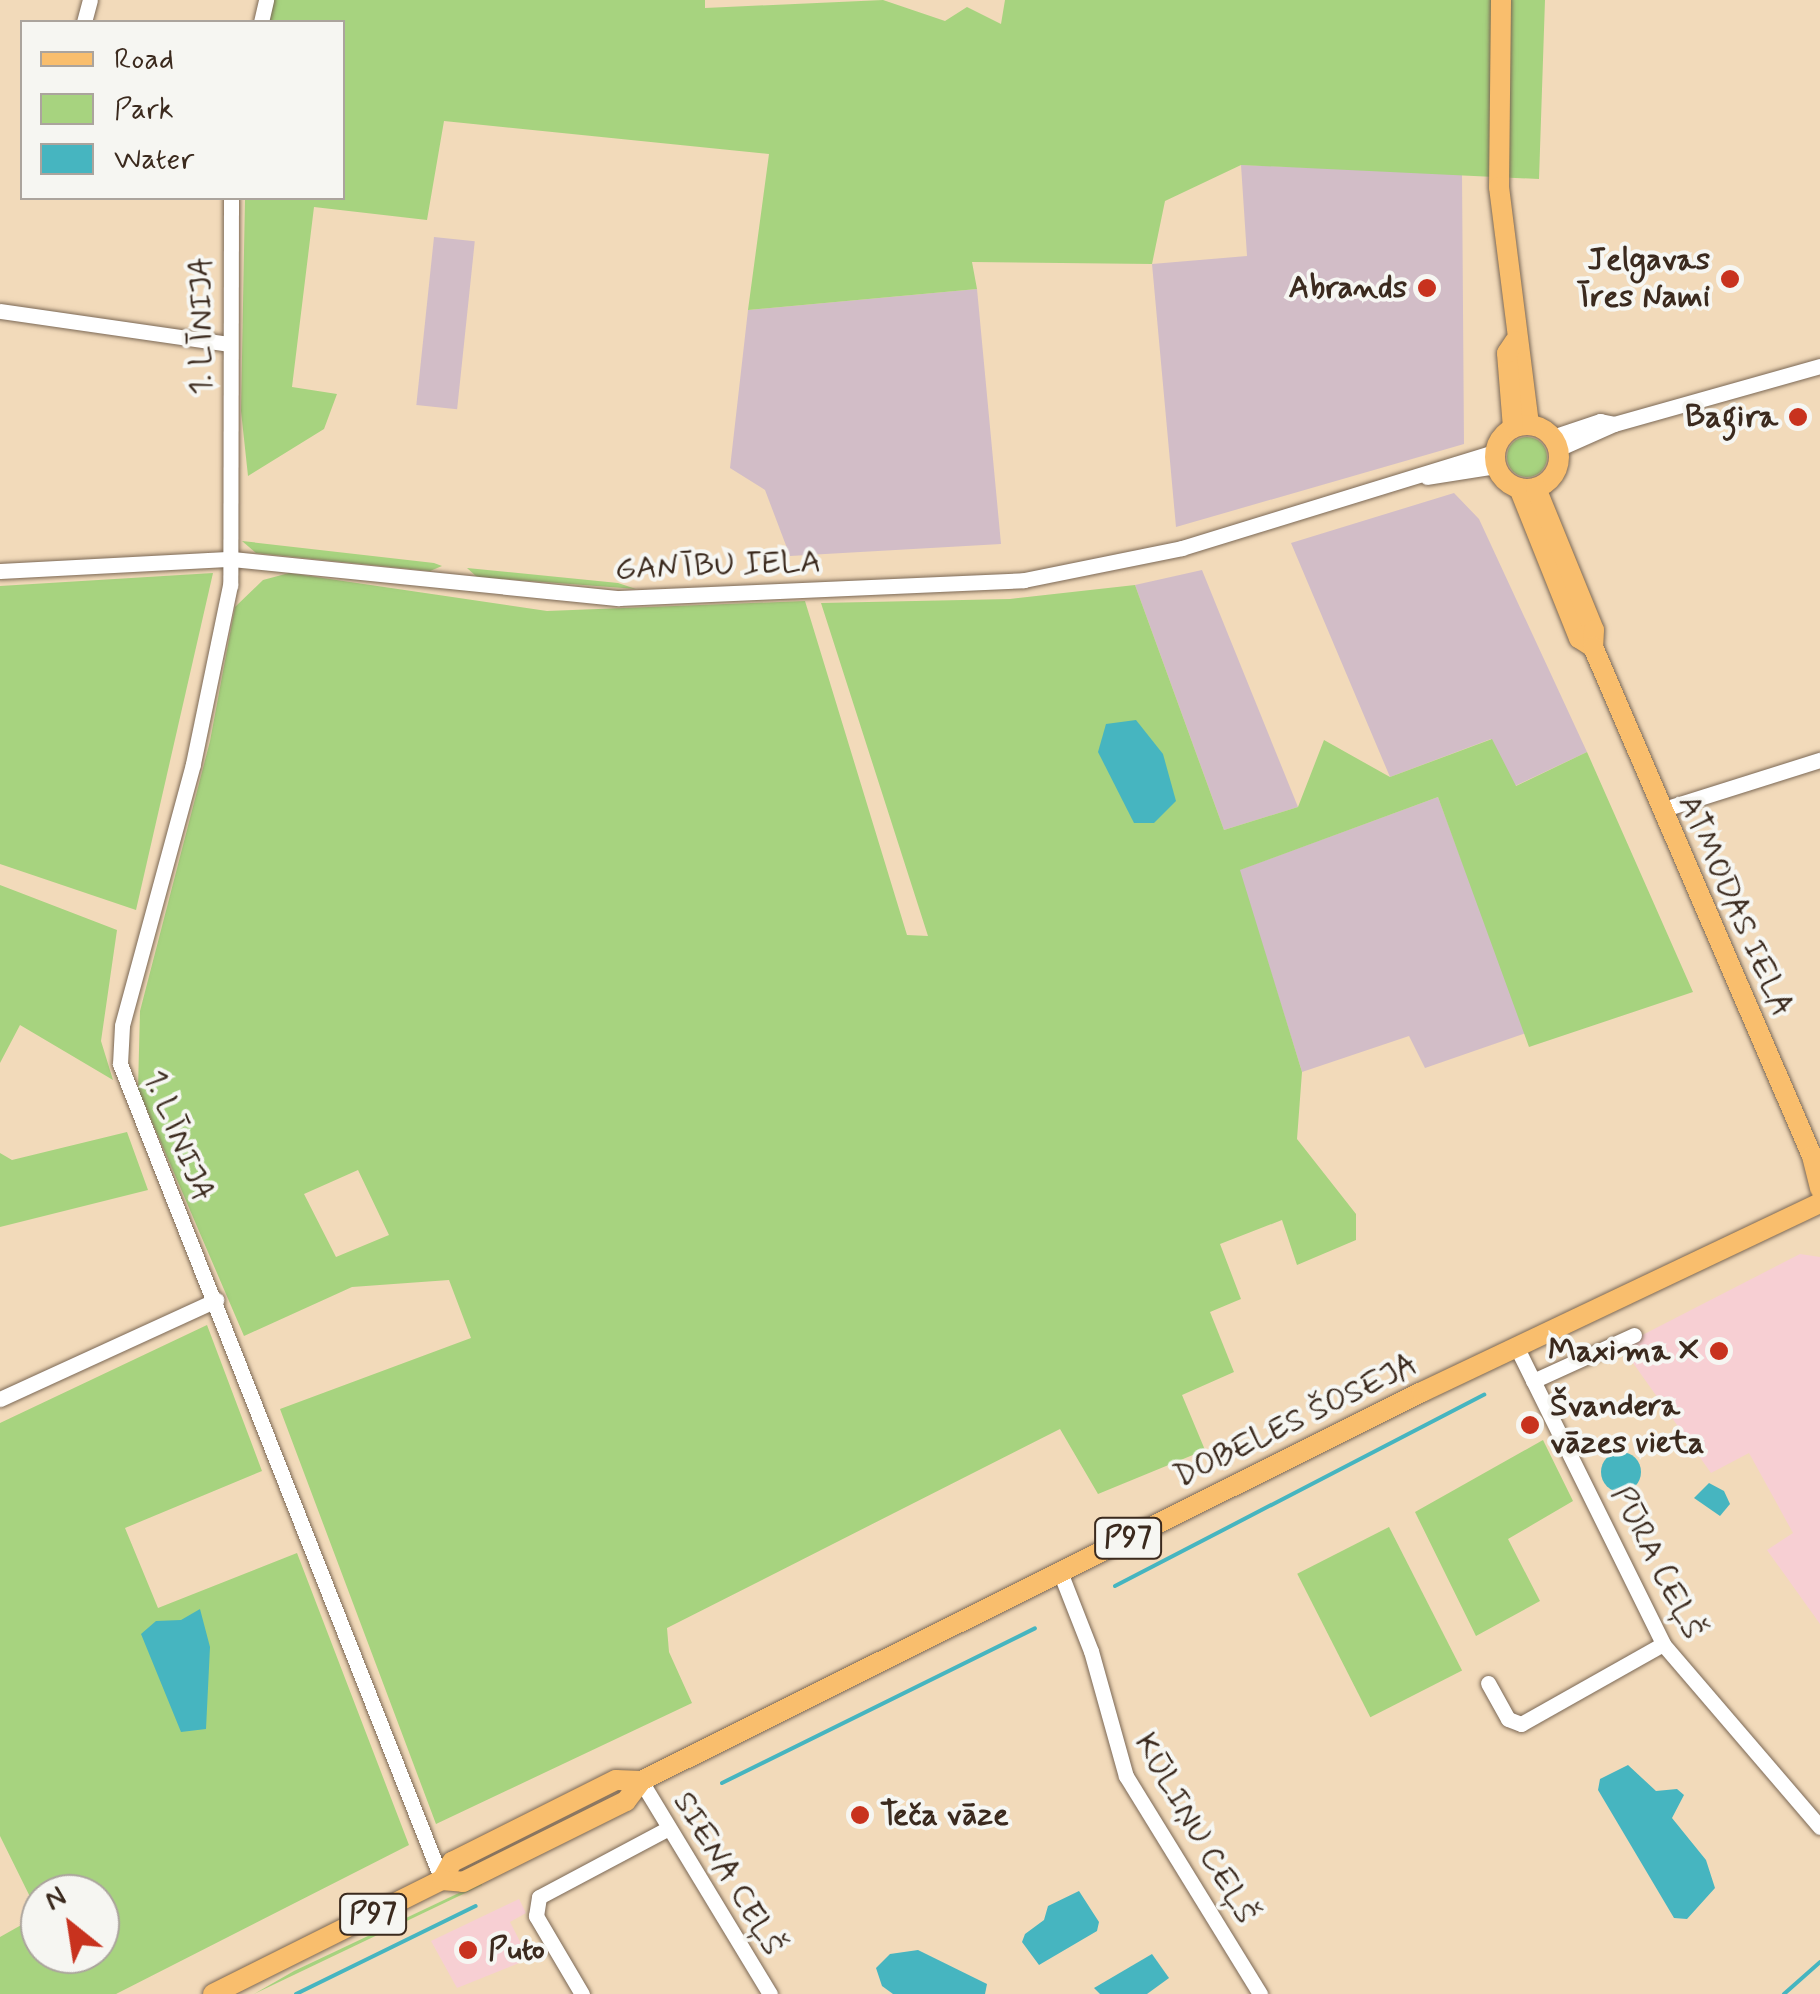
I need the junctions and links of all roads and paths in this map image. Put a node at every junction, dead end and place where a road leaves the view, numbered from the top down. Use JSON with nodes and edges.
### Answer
{"nodes":[{"id":1,"x":1502,"y":0,"type":"edge"},
{"id":2,"x":231,"y":200,"type":"edge"},
{"id":3,"x":0,"y":310,"type":"edge"},
{"id":4,"x":230,"y":344,"type":"junction"},
{"id":5,"x":1820,"y":366,"type":"edge"},
{"id":6,"x":1521,"y":427,"type":"junction"},
{"id":7,"x":1555,"y":443,"type":"junction"},
{"id":8,"x":1495,"y":459,"type":"junction"},
{"id":9,"x":1528,"y":488,"type":"junction"},
{"id":10,"x":232,"y":559,"type":"junction"},
{"id":11,"x":0,"y":570,"type":"edge"},
{"id":12,"x":1820,"y":760,"type":"edge"},
{"id":13,"x":1660,"y":810,"type":"junction"},
{"id":14,"x":1820,"y":1189,"type":"edge"},
{"id":15,"x":1820,"y":1203,"type":"edge"},
{"id":16,"x":216,"y":1300,"type":"junction"},
{"id":17,"x":1634,"y":1335,"type":"dead end"},
{"id":18,"x":1516,"y":1346,"type":"junction"},
{"id":19,"x":1533,"y":1381,"type":"junction"},
{"id":20,"x":0,"y":1400,"type":"edge"},
{"id":21,"x":1060,"y":1572,"type":"junction"},
{"id":22,"x":1663,"y":1644,"type":"junction"},
{"id":23,"x":1488,"y":1684,"type":"dead end"},
{"id":24,"x":641,"y":1781,"type":"junction"},
{"id":25,"x":1820,"y":1827,"type":"edge"},
{"id":26,"x":665,"y":1830,"type":"junction"},
{"id":27,"x":442,"y":1880,"type":"junction"},
{"id":28,"x":213,"y":1994,"type":"edge"},
{"id":29,"x":582,"y":1994,"type":"edge"},
{"id":30,"x":770,"y":1994,"type":"edge"},
{"id":31,"x":1260,"y":1994,"type":"edge"}],
"edges":[{"from":1,"to":6,"type":"main road"},
{"from":2,"to":4,"type":"street","name":"1. LĪNIJA"},
{"from":3,"to":4,"type":"street"},
{"from":4,"to":10,"type":"street","name":"1. LĪNIJA"},
{"from":5,"to":7,"type":"street"},
{"from":6,"to":7,"type":"main road"},
{"from":6,"to":8,"type":"main road"},
{"from":7,"to":9,"type":"main road"},
{"from":8,"to":9,"type":"main road"},
{"from":8,"to":10,"type":"street","name":"GANĪBU IELA"},
{"from":9,"to":13,"type":"main road","name":"ATMODAS IELA"},
{"from":10,"to":11,"type":"street","name":"GANĪBU IELA"},
{"from":10,"to":16,"type":"street","name":"1. LĪNIJA"},
{"from":12,"to":13,"type":"street"},
{"from":13,"to":14,"type":"main road","name":"ATMODAS IELA"},
{"from":15,"to":18,"type":"main road","name":"DOBELES ŠOSEJA","number":"P97"},
{"from":16,"to":20,"type":"street"},
{"from":16,"to":27,"type":"street","name":"1. LĪNIJA"},
{"from":17,"to":19,"type":"street"},
{"from":18,"to":19,"type":"street","name":"PŪRA CEĻŠ"},
{"from":18,"to":21,"type":"main road","name":"DOBELES ŠOSEJA","number":"P97"},
{"from":19,"to":22,"type":"street","name":"PŪRA CEĻŠ"},
{"from":21,"to":24,"type":"main road","name":"DOBELES ŠOSEJA","number":"P97"},
{"from":21,"to":31,"type":"street","name":"KŪLIŅU CEĻŠ"},
{"from":22,"to":23,"type":"street"},
{"from":22,"to":25,"type":"street","name":"PŪRA CEĻŠ"},
{"from":24,"to":26,"type":"street","name":"SIENA CEĻŠ"},
{"from":24,"to":27,"type":"main road","name":"DOBELES ŠOSEJA","number":"P97"},
{"from":26,"to":29,"type":"street"},
{"from":26,"to":30,"type":"street","name":"SIENA CEĻŠ"},
{"from":27,"to":28,"type":"main road","name":"DOBELES ŠOSEJA","number":"P97"}]}
